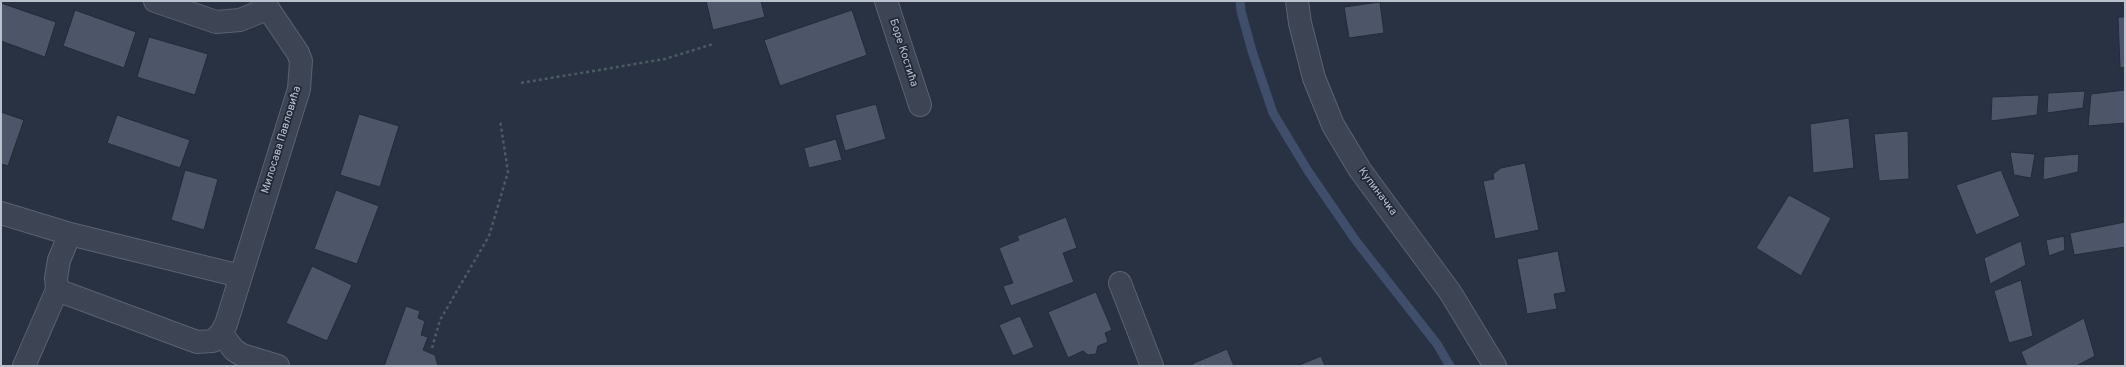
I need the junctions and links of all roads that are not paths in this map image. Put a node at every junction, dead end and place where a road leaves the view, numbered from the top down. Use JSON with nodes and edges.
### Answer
{"nodes":[{"id":1,"x":155,"y":1,"type":"edge"},
{"id":2,"x":886,"y":1,"type":"edge"},
{"id":3,"x":1297,"y":1,"type":"edge"},
{"id":4,"x":265,"y":5,"type":"edge"},
{"id":5,"x":920,"y":105,"type":"dead end"},
{"id":6,"x":1,"y":213,"type":"edge"},
{"id":7,"x":70,"y":234,"type":"junction"},
{"id":8,"x":240,"y":276,"type":"junction"},
{"id":9,"x":1120,"y":283,"type":"dead end"},
{"id":10,"x":57,"y":290,"type":"junction"},
{"id":11,"x":221,"y":333,"type":"junction"},
{"id":12,"x":24,"y":366,"type":"edge"},
{"id":13,"x":278,"y":366,"type":"edge"},
{"id":14,"x":1152,"y":366,"type":"edge"},
{"id":15,"x":1495,"y":366,"type":"edge"}],
"edges":[{"from":1,"to":4,"type":"street","name":"Милосава Павловића"},
{"from":2,"to":5,"type":"street","name":"Боре Костића"},
{"from":3,"to":15,"type":"street","name":"Купиначка"},
{"from":4,"to":8,"type":"street","name":"Милосава Павловића"},
{"from":6,"to":7,"type":"street"},
{"from":7,"to":8,"type":"street"},
{"from":7,"to":10,"type":"street"},
{"from":8,"to":11,"type":"street","name":"Милосава Павловића"},
{"from":9,"to":14,"type":"street"},
{"from":10,"to":11,"type":"street"},
{"from":10,"to":12,"type":"street"},
{"from":11,"to":13,"type":"street"}]}
